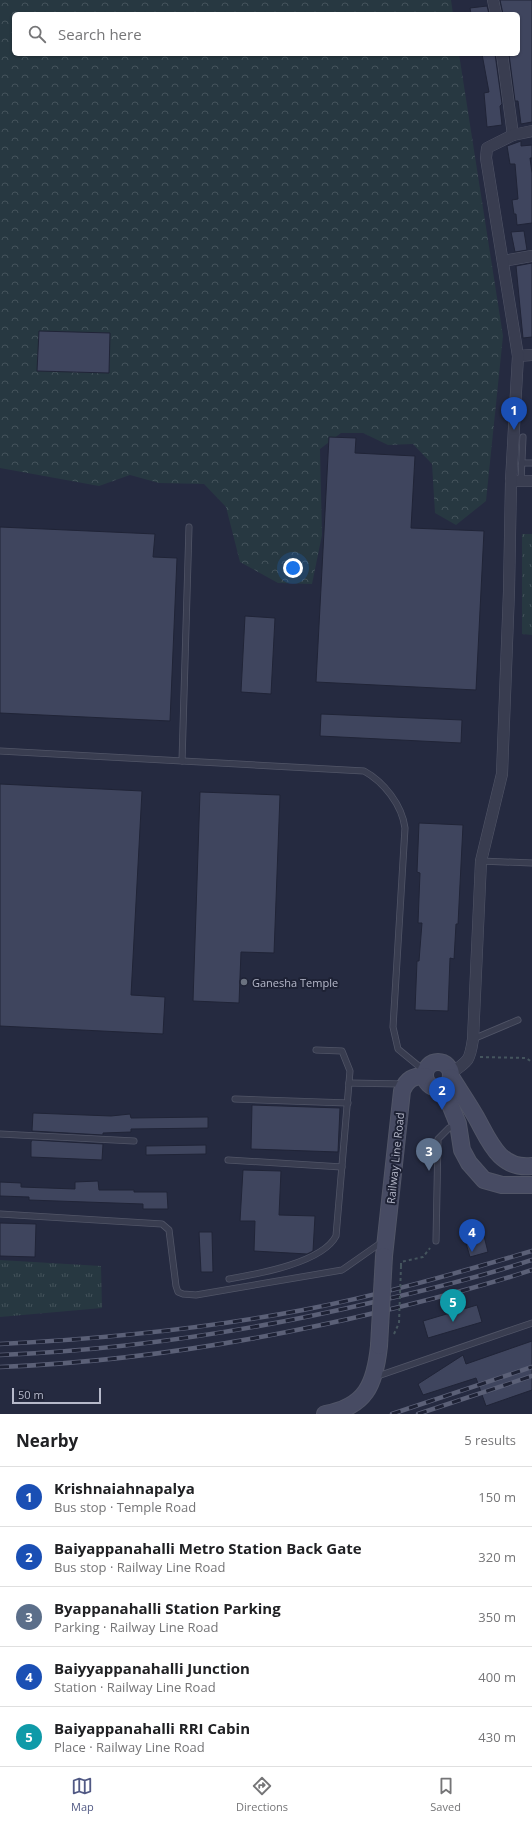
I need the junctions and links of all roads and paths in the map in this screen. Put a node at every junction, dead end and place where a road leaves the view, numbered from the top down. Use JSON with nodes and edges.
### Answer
{"nodes":[{"id":1,"x":493,"y":0,"type":"edge"},
{"id":2,"x":496,"y":12,"type":"edge"},
{"id":3,"x":502,"y":56,"type":"edge"},
{"id":4,"x":532,"y":131,"type":"edge"},
{"id":5,"x":513,"y":135,"type":"junction"},
{"id":6,"x":532,"y":256,"type":"edge"},
{"id":7,"x":503,"y":261,"type":"junction"},
{"id":8,"x":532,"y":355,"type":"edge"},
{"id":9,"x":518,"y":356,"type":"junction"},
{"id":10,"x":523,"y":437,"type":"dead end"},
{"id":11,"x":522,"y":463,"type":"junction"},
{"id":12,"x":532,"y":463,"type":"edge"},
{"id":13,"x":521,"y":481,"type":"edge"},
{"id":14,"x":189,"y":527,"type":"dead end"},
{"id":15,"x":0,"y":751,"type":"edge"},
{"id":16,"x":182,"y":761,"type":"junction"},
{"id":17,"x":481,"y":861,"type":"junction"},
{"id":18,"x":532,"y":863,"type":"edge"},
{"id":19,"x":518,"y":1020,"type":"dead end"},
{"id":20,"x":474,"y":1039,"type":"junction"},
{"id":21,"x":316,"y":1050,"type":"dead end"},
{"id":22,"x":470,"y":1057,"type":"junction"},
{"id":23,"x":532,"y":1062,"type":"edge"},
{"id":24,"x":426,"y":1074,"type":"junction"},
{"id":25,"x":448,"y":1079,"type":"junction"},
{"id":26,"x":349,"y":1083,"type":"junction"},
{"id":27,"x":405,"y":1084,"type":"junction"},
{"id":28,"x":235,"y":1098,"type":"dead end"},
{"id":29,"x":348,"y":1103,"type":"junction"},
{"id":30,"x":458,"y":1124,"type":"junction"},
{"id":31,"x":0,"y":1134,"type":"edge"},
{"id":32,"x":134,"y":1141,"type":"dead end"},
{"id":33,"x":228,"y":1160,"type":"dead end"},
{"id":34,"x":532,"y":1166,"type":"edge"},
{"id":35,"x":342,"y":1167,"type":"junction"},
{"id":36,"x":532,"y":1185,"type":"edge"},
{"id":37,"x":0,"y":1214,"type":"edge"},
{"id":38,"x":436,"y":1241,"type":"joint"},
{"id":39,"x":385,"y":1248,"type":"junction"},
{"id":40,"x":228,"y":1279,"type":"dead end"},
{"id":41,"x":399,"y":1323,"type":"dead end"},
{"id":42,"x":532,"y":1323,"type":"edge"},
{"id":43,"x":373,"y":1378,"type":"junction"},
{"id":44,"x":325,"y":1414,"type":"edge"}],
"edges":[{"from":1,"to":2,"type":"street"},
{"from":3,"to":5,"type":"street"},
{"from":4,"to":5,"type":"street"},
{"from":5,"to":7,"type":"street"},
{"from":6,"to":7,"type":"street"},
{"from":7,"to":9,"type":"street"},
{"from":8,"to":9,"type":"street"},
{"from":9,"to":13,"type":"street"},
{"from":10,"to":11,"type":"lane"},
{"from":11,"to":12,"type":"lane"},
{"from":11,"to":13,"type":"lane"},
{"from":13,"to":17,"type":"street"},
{"from":14,"to":16,"type":"lane"},
{"from":15,"to":16,"type":"lane"},
{"from":16,"to":24,"type":"lane"},
{"from":17,"to":18,"type":"lane"},
{"from":17,"to":20,"type":"street"},
{"from":19,"to":20,"type":"lane"},
{"from":20,"to":22,"type":"street"},
{"from":21,"to":26,"type":"lane"},
{"from":22,"to":23,"type":"path"},
{"from":22,"to":25,"type":"street"},
{"from":24,"to":25,"type":"main road"},
{"from":24,"to":25,"type":"main road"},
{"from":24,"to":27,"type":"main road"},
{"from":25,"to":30,"type":"main road"},
{"from":25,"to":34,"type":"main road"},
{"from":26,"to":27,"type":"lane"},
{"from":26,"to":29,"type":"lane"},
{"from":27,"to":39,"type":"main road","name":"Railway Line Road"},
{"from":28,"to":29,"type":"lane"},
{"from":29,"to":35,"type":"lane"},
{"from":30,"to":36,"type":"main road"},
{"from":30,"to":38,"type":"lane"},
{"from":31,"to":32,"type":"lane"},
{"from":33,"to":35,"type":"lane"},
{"from":35,"to":40,"type":"lane"},
{"from":37,"to":39,"type":"lane"},
{"from":38,"to":41,"type":"path","bridge":true},
{"from":39,"to":43,"type":"main road","name":"Railway Line Road","bridge":true},
{"from":42,"to":43,"type":"lane"},
{"from":43,"to":44,"type":"main road"}]}
